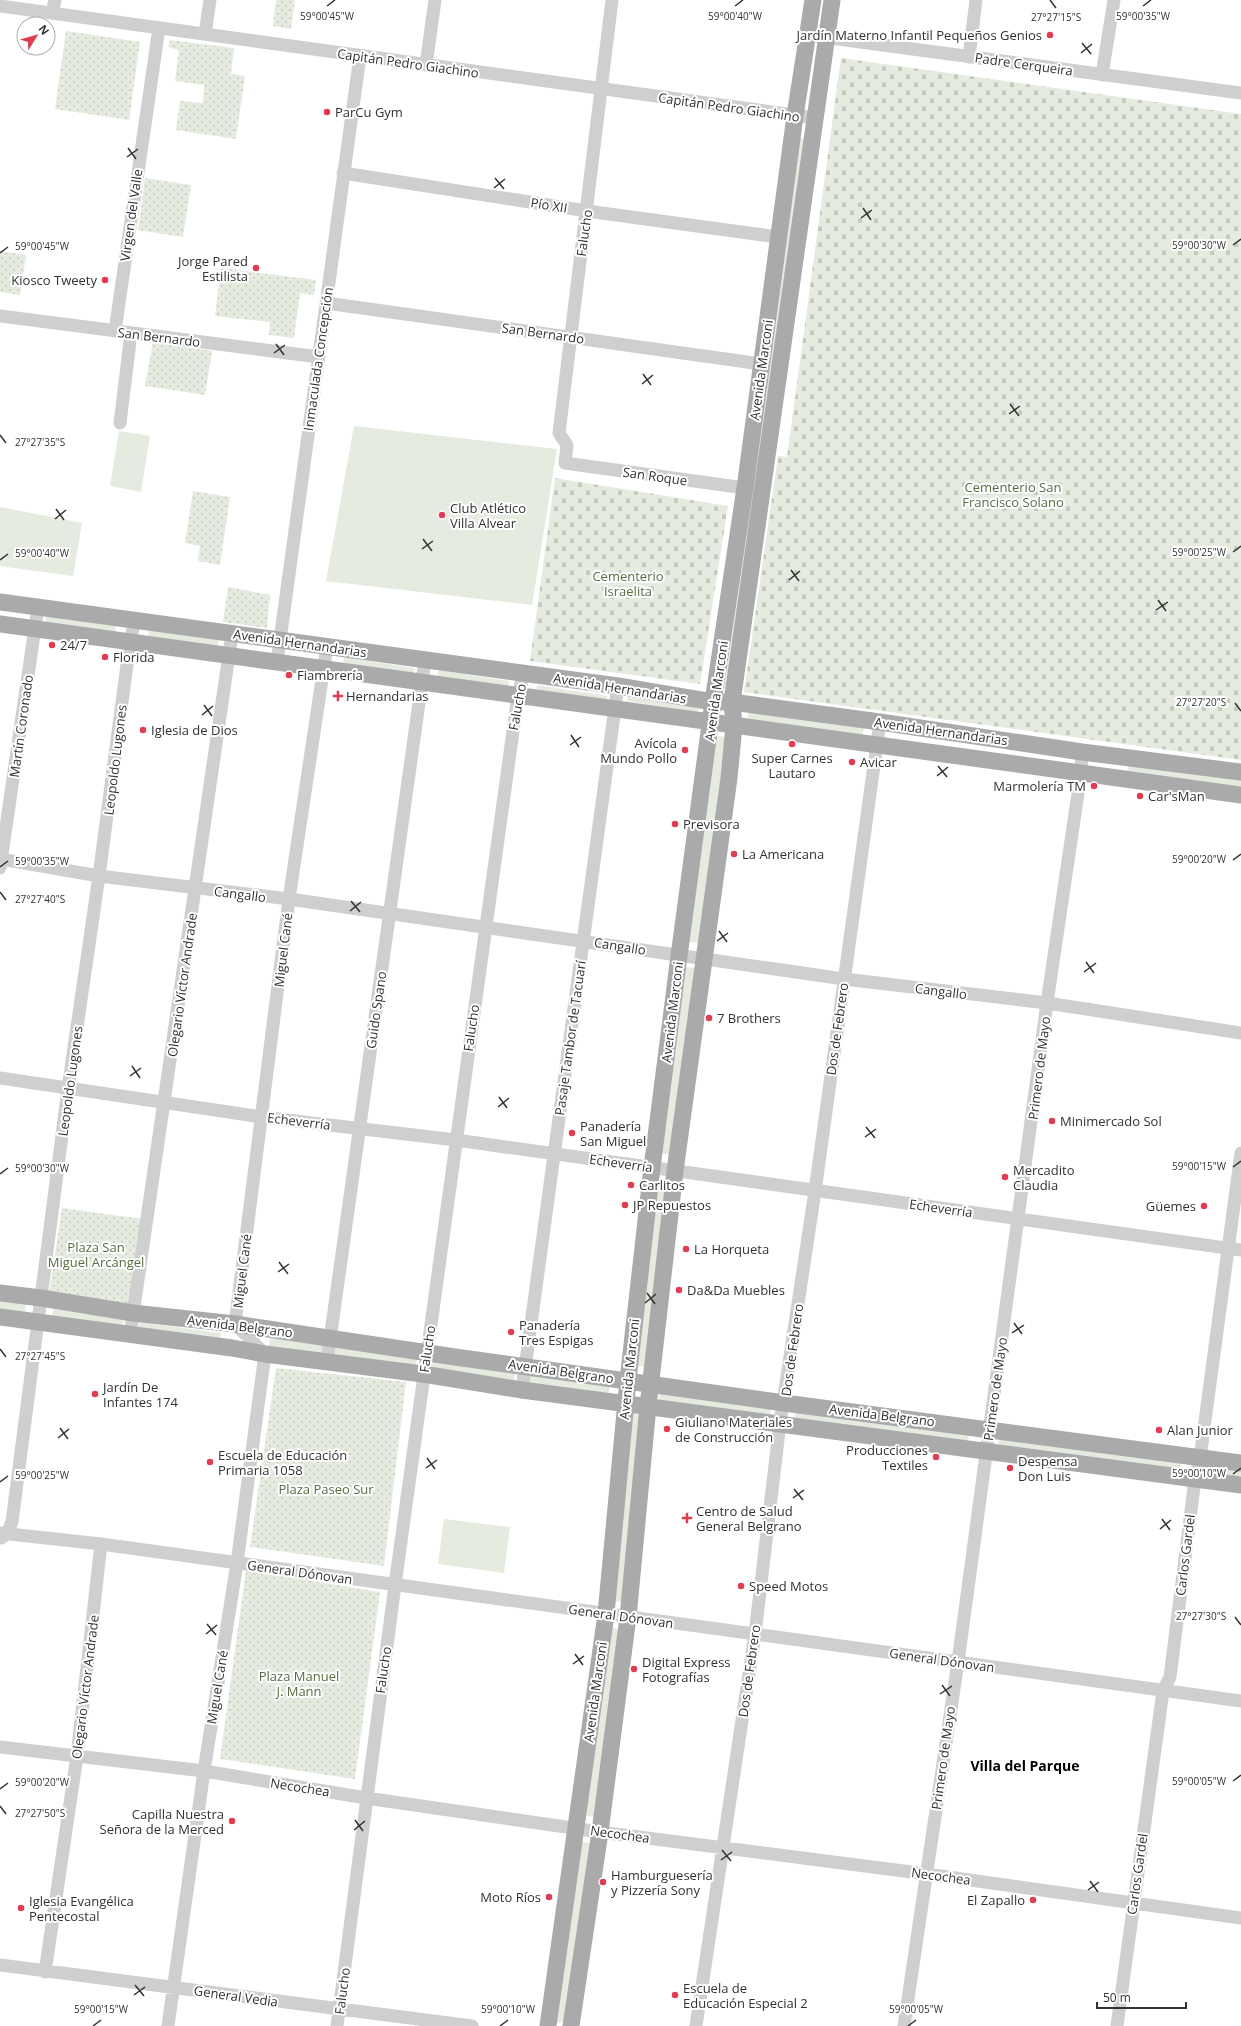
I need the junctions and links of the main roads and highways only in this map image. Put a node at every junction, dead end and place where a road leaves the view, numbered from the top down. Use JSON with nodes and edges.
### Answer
{"nodes":[{"id":1,"x":813,"y":0,"type":"edge"},
{"id":2,"x":832,"y":0,"type":"edge"},
{"id":3,"x":0,"y":602,"type":"edge"},
{"id":4,"x":0,"y":624,"type":"edge"},
{"id":5,"x":713,"y":702,"type":"junction"},
{"id":6,"x":732,"y":702,"type":"junction"},
{"id":7,"x":711,"y":722,"type":"junction"},
{"id":8,"x":734,"y":726,"type":"junction"},
{"id":9,"x":1241,"y":772,"type":"edge"},
{"id":10,"x":1241,"y":795,"type":"edge"},
{"id":11,"x":0,"y":1293,"type":"edge"},
{"id":12,"x":0,"y":1317,"type":"edge"},
{"id":13,"x":628,"y":1380,"type":"junction"},
{"id":14,"x":651,"y":1384,"type":"junction"},
{"id":15,"x":626,"y":1403,"type":"junction"},
{"id":16,"x":648,"y":1406,"type":"junction"},
{"id":17,"x":1241,"y":1463,"type":"edge"},
{"id":18,"x":1241,"y":1486,"type":"edge"},
{"id":19,"x":548,"y":2026,"type":"edge"},
{"id":20,"x":572,"y":2026,"type":"edge"}],
"edges":[{"from":1,"to":5,"type":"main road","name":"Avenida Marconi"},
{"from":2,"to":6,"type":"main road","name":"Avenida Marconi"},
{"from":3,"to":5,"type":"main road","name":"Avenida Hernandarias"},
{"from":4,"to":7,"type":"main road","name":"Avenida Hernandarias"},
{"from":5,"to":6,"type":"main road","name":"Avenida Hernandarias"},
{"from":5,"to":7,"type":"main road","name":"Avenida Marconi"},
{"from":6,"to":8,"type":"main road","name":"Avenida Marconi"},
{"from":6,"to":9,"type":"main road","name":"Avenida Hernandarias"},
{"from":7,"to":8,"type":"main road","name":"Avenida Hernandarias"},
{"from":7,"to":13,"type":"main road","name":"Avenida Marconi"},
{"from":8,"to":10,"type":"main road","name":"Avenida Hernandarias"},
{"from":8,"to":14,"type":"main road","name":"Avenida Marconi"},
{"from":11,"to":13,"type":"main road","name":"Avenida Belgrano"},
{"from":12,"to":15,"type":"main road","name":"Avenida Belgrano"},
{"from":13,"to":14,"type":"main road","name":"Avenida Belgrano"},
{"from":13,"to":15,"type":"main road","name":"Avenida Marconi"},
{"from":14,"to":16,"type":"main road","name":"Avenida Marconi"},
{"from":14,"to":17,"type":"main road","name":"Avenida Belgrano"},
{"from":15,"to":16,"type":"main road","name":"Avenida Belgrano"},
{"from":15,"to":19,"type":"main road","name":"Avenida Marconi"},
{"from":16,"to":18,"type":"main road","name":"Avenida Belgrano"},
{"from":16,"to":20,"type":"main road","name":"Avenida Marconi"}]}
